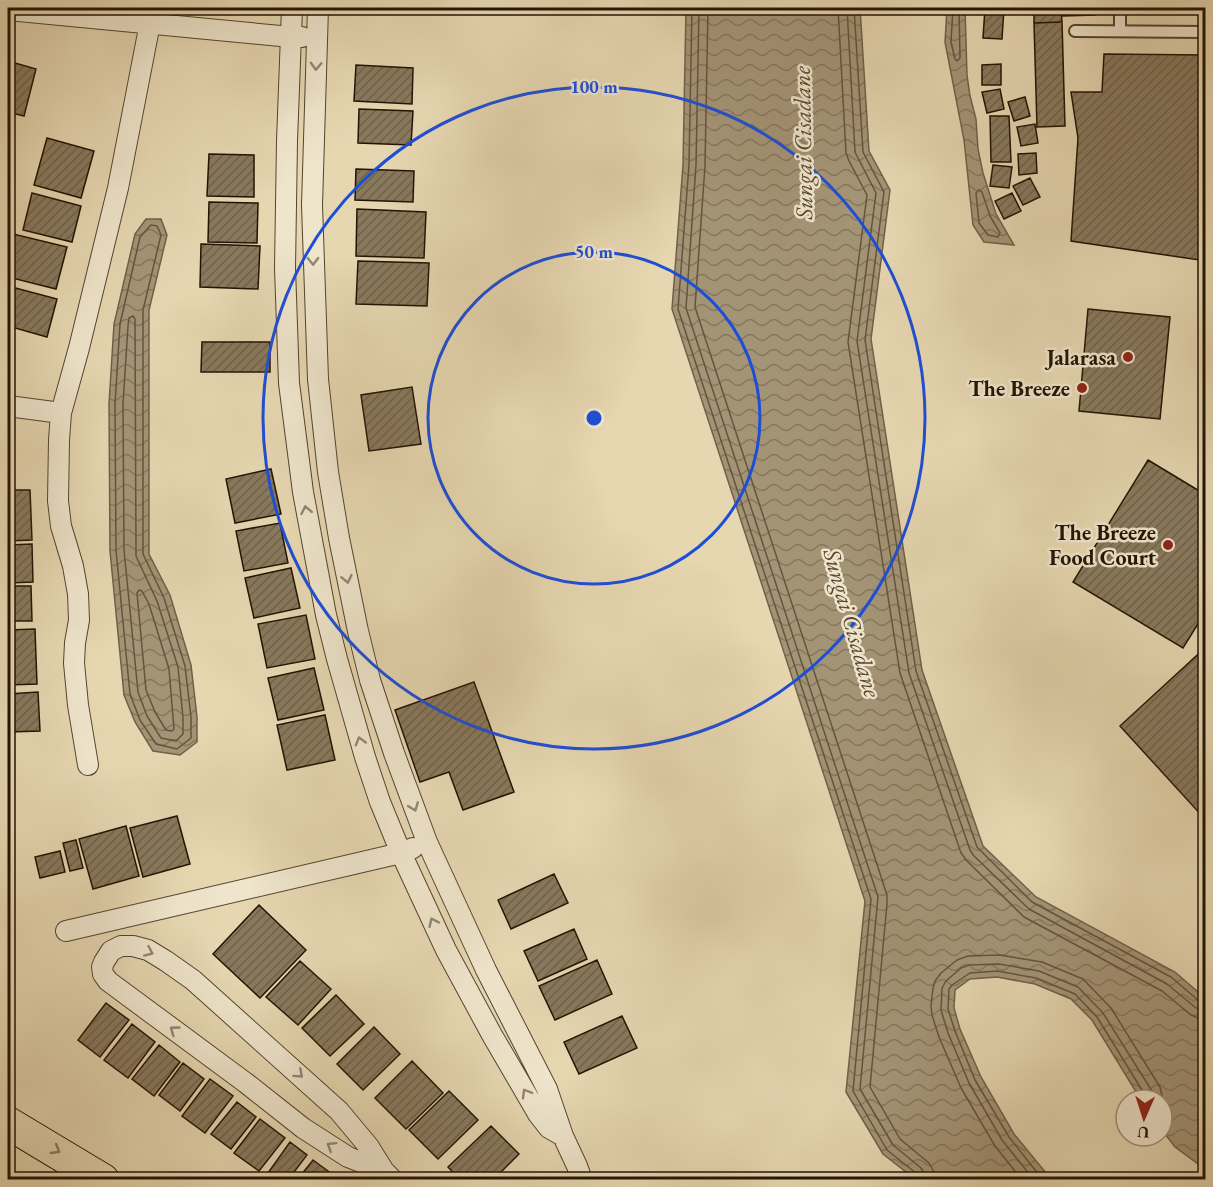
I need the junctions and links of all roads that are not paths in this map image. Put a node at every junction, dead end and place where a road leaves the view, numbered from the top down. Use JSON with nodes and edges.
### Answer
{"nodes":[{"id":1,"x":292,"y":8,"type":"edge"},
{"id":2,"x":318,"y":8,"type":"edge"},
{"id":3,"x":1120,"y":8,"type":"edge"},
{"id":4,"x":8,"y":10,"type":"edge"},
{"id":5,"x":150,"y":23,"type":"junction"},
{"id":6,"x":1075,"y":31,"type":"dead end"},
{"id":7,"x":1120,"y":31,"type":"junction"},
{"id":8,"x":1206,"y":33,"type":"edge"},
{"id":9,"x":291,"y":37,"type":"junction"},
{"id":10,"x":317,"y":37,"type":"junction"},
{"id":11,"x":286,"y":205,"type":"junction"},
{"id":12,"x":312,"y":205,"type":"junction"},
{"id":13,"x":8,"y":406,"type":"edge"},
{"id":14,"x":61,"y":413,"type":"junction"},
{"id":15,"x":339,"y":538,"type":"junction"},
{"id":16,"x":312,"y":541,"type":"junction"},
{"id":17,"x":88,"y":765,"type":"dead end"},
{"id":18,"x":427,"y":842,"type":"junction"},
{"id":19,"x":401,"y":853,"type":"junction"},
{"id":20,"x":66,"y":931,"type":"dead end"},
{"id":21,"x":486,"y":970,"type":"junction"},
{"id":22,"x":465,"y":984,"type":"junction"},
{"id":23,"x":10,"y":1121,"type":"edge"},
{"id":24,"x":563,"y":1136,"type":"junction"},
{"id":25,"x":388,"y":1175,"type":"edge"},
{"id":26,"x":103,"y":1179,"type":"edge"},
{"id":27,"x":582,"y":1179,"type":"edge"}],
"edges":[{"from":1,"to":9,"type":"street"},
{"from":2,"to":10,"type":"street"},
{"from":3,"to":7,"type":"lane"},
{"from":4,"to":5,"type":"street"},
{"from":5,"to":9,"type":"street"},
{"from":5,"to":14,"type":"street"},
{"from":6,"to":7,"type":"lane"},
{"from":7,"to":8,"type":"lane"},
{"from":9,"to":10,"type":"street"},
{"from":9,"to":11,"type":"street"},
{"from":10,"to":12,"type":"street","one_way":true},
{"from":11,"to":12,"type":"street"},
{"from":16,"to":11,"type":"street","one_way":true},
{"from":12,"to":15,"type":"street","one_way":true},
{"from":13,"to":14,"type":"street"},
{"from":14,"to":17,"type":"street"},
{"from":15,"to":16,"type":"street"},
{"from":15,"to":18,"type":"street","one_way":true},
{"from":19,"to":16,"type":"street","one_way":true},
{"from":18,"to":19,"type":"street"},
{"from":18,"to":21,"type":"street"},
{"from":19,"to":20,"type":"street"},
{"from":22,"to":19,"type":"street","one_way":true},
{"from":21,"to":22,"type":"street"},
{"from":21,"to":24,"type":"street"},
{"from":24,"to":22,"type":"street","one_way":true},
{"from":23,"to":26,"type":"main road","one_way":true},
{"from":24,"to":27,"type":"street"},
{"from":25,"to":25,"type":"street","one_way":true}]}
